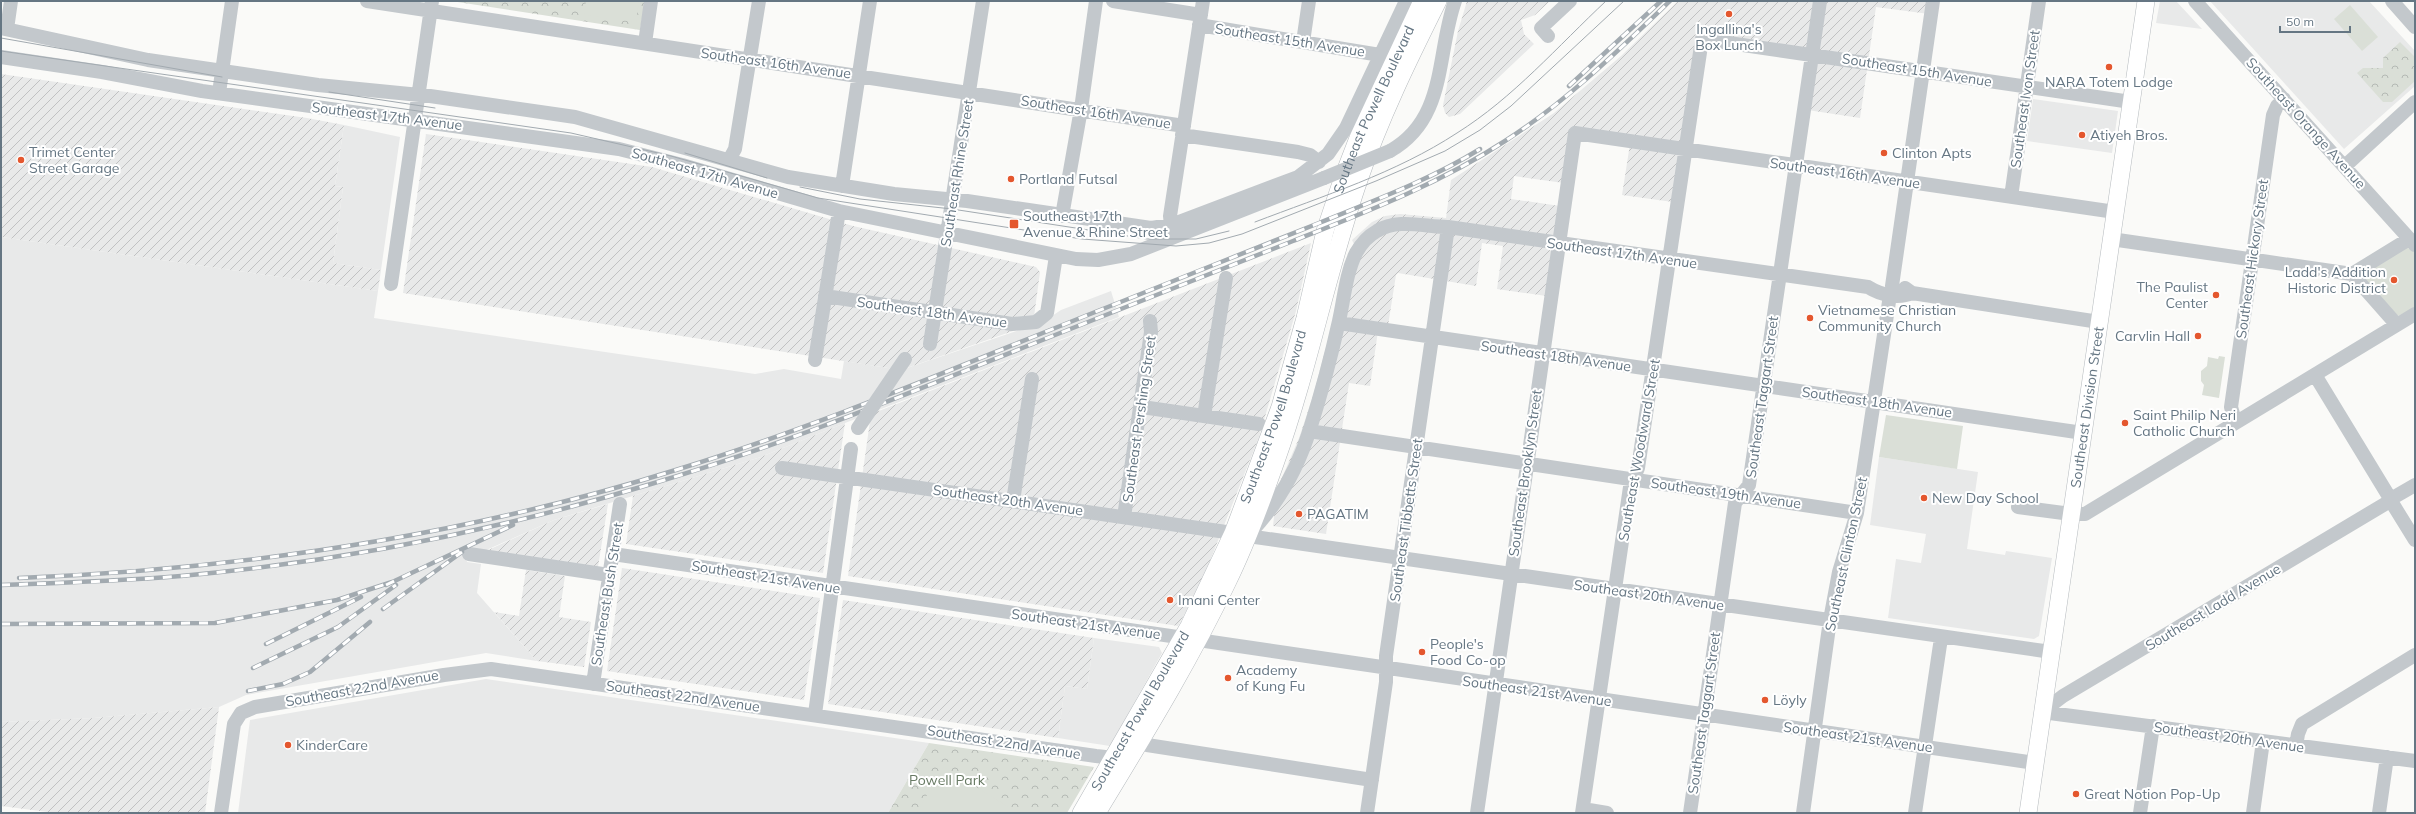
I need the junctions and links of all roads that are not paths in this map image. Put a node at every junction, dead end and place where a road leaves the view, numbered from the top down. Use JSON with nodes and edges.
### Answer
{"nodes":[{"id":1,"x":11,"y":1,"type":"edge"},
{"id":2,"x":232,"y":1,"type":"edge"},
{"id":3,"x":368,"y":1,"type":"edge"},
{"id":4,"x":651,"y":1,"type":"edge"},
{"id":5,"x":758,"y":1,"type":"edge"},
{"id":6,"x":870,"y":1,"type":"edge"},
{"id":7,"x":983,"y":1,"type":"edge"},
{"id":8,"x":1096,"y":1,"type":"edge"},
{"id":9,"x":1113,"y":1,"type":"edge"},
{"id":10,"x":1309,"y":1,"type":"edge"},
{"id":11,"x":1406,"y":1,"type":"edge"},
{"id":12,"x":1422,"y":1,"type":"edge"},
{"id":13,"x":1438,"y":1,"type":"edge"},
{"id":14,"x":1455,"y":1,"type":"edge"},
{"id":15,"x":1570,"y":1,"type":"edge"},
{"id":16,"x":1820,"y":1,"type":"edge"},
{"id":17,"x":1933,"y":1,"type":"edge"},
{"id":18,"x":2039,"y":1,"type":"edge"},
{"id":19,"x":2146,"y":1,"type":"edge"},
{"id":20,"x":2195,"y":1,"type":"edge"},
{"id":21,"x":2392,"y":1,"type":"edge"},
{"id":22,"x":431,"y":6,"type":"edge"},
{"id":23,"x":1201,"y":14,"type":"edge"},
{"id":24,"x":2415,"y":27,"type":"edge"},
{"id":25,"x":4,"y":28,"type":"edge"},
{"id":26,"x":1548,"y":36,"type":"dead end"},
{"id":27,"x":1702,"y":39,"type":"joint"},
{"id":28,"x":1303,"y":42,"type":"junction"},
{"id":29,"x":645,"y":43,"type":"junction"},
{"id":30,"x":1812,"y":55,"type":"junction"},
{"id":31,"x":1380,"y":56,"type":"junction"},
{"id":32,"x":1,"y":57,"type":"edge"},
{"id":33,"x":750,"y":59,"type":"junction"},
{"id":34,"x":222,"y":71,"type":"junction"},
{"id":35,"x":1922,"y":71,"type":"junction"},
{"id":36,"x":859,"y":75,"type":"junction"},
{"id":37,"x":2026,"y":87,"type":"junction"},
{"id":38,"x":970,"y":92,"type":"junction"},
{"id":39,"x":219,"y":93,"type":"junction"},
{"id":40,"x":418,"y":95,"type":"junction"},
{"id":41,"x":2284,"y":99,"type":"junction"},
{"id":42,"x":2131,"y":102,"type":"junction"},
{"id":43,"x":2415,"y":102,"type":"edge"},
{"id":44,"x":1081,"y":109,"type":"junction"},
{"id":45,"x":415,"y":121,"type":"junction"},
{"id":46,"x":1183,"y":130,"type":"junction"},
{"id":47,"x":1575,"y":133,"type":"joint"},
{"id":48,"x":1685,"y":149,"type":"junction"},
{"id":49,"x":729,"y":160,"type":"junction"},
{"id":50,"x":1319,"y":162,"type":"junction"},
{"id":51,"x":1796,"y":166,"type":"junction"},
{"id":52,"x":2345,"y":166,"type":"junction"},
{"id":53,"x":1906,"y":182,"type":"junction"},
{"id":54,"x":842,"y":186,"type":"junction"},
{"id":55,"x":2011,"y":197,"type":"junction"},
{"id":56,"x":953,"y":199,"type":"junction"},
{"id":57,"x":839,"y":211,"type":"junction"},
{"id":58,"x":2115,"y":212,"type":"junction"},
{"id":59,"x":1062,"y":216,"type":"junction"},
{"id":60,"x":1170,"y":225,"type":"junction"},
{"id":61,"x":1448,"y":227,"type":"junction"},
{"id":62,"x":948,"y":234,"type":"junction"},
{"id":63,"x":2111,"y":239,"type":"junction"},
{"id":64,"x":2412,"y":242,"type":"edge"},
{"id":65,"x":1558,"y":243,"type":"junction"},
{"id":66,"x":1056,"y":256,"type":"junction"},
{"id":67,"x":2252,"y":258,"type":"junction"},
{"id":68,"x":1670,"y":259,"type":"junction"},
{"id":69,"x":2352,"y":274,"type":"junction"},
{"id":70,"x":1780,"y":275,"type":"junction"},
{"id":71,"x":1226,"y":278,"type":"dead end"},
{"id":72,"x":391,"y":284,"type":"dead end"},
{"id":73,"x":1891,"y":290,"type":"junction"},
{"id":74,"x":825,"y":296,"type":"junction"},
{"id":75,"x":935,"y":313,"type":"junction"},
{"id":76,"x":2415,"y":314,"type":"edge"},
{"id":77,"x":1150,"y":321,"type":"dead end"},
{"id":78,"x":2099,"y":322,"type":"junction"},
{"id":79,"x":1339,"y":323,"type":"junction"},
{"id":80,"x":2397,"y":326,"type":"junction"},
{"id":81,"x":1433,"y":337,"type":"junction"},
{"id":82,"x":930,"y":344,"type":"dead end"},
{"id":83,"x":1542,"y":354,"type":"junction"},
{"id":84,"x":905,"y":359,"type":"dead end"},
{"id":85,"x":815,"y":360,"type":"dead end"},
{"id":86,"x":1654,"y":370,"type":"junction"},
{"id":87,"x":2315,"y":375,"type":"junction"},
{"id":88,"x":1032,"y":379,"type":"dead end"},
{"id":89,"x":1764,"y":386,"type":"junction"},
{"id":90,"x":1873,"y":401,"type":"junction"},
{"id":91,"x":1142,"y":407,"type":"junction"},
{"id":92,"x":1204,"y":416,"type":"junction"},
{"id":93,"x":2235,"y":422,"type":"junction"},
{"id":94,"x":1259,"y":424,"type":"dead end"},
{"id":95,"x":858,"y":428,"type":"dead end"},
{"id":96,"x":1309,"y":431,"type":"junction"},
{"id":97,"x":2083,"y":433,"type":"junction"},
{"id":98,"x":1417,"y":448,"type":"junction"},
{"id":99,"x":851,"y":449,"type":"dead end"},
{"id":100,"x":1526,"y":464,"type":"junction"},
{"id":101,"x":782,"y":468,"type":"dead end"},
{"id":102,"x":848,"y":477,"type":"junction"},
{"id":103,"x":1633,"y":479,"type":"junction"},
{"id":104,"x":2415,"y":485,"type":"edge"},
{"id":105,"x":1742,"y":495,"type":"junction"},
{"id":106,"x":2391,"y":500,"type":"junction"},
{"id":107,"x":1013,"y":501,"type":"junction"},
{"id":108,"x":620,"y":504,"type":"dead end"},
{"id":109,"x":2018,"y":507,"type":"dead end"},
{"id":110,"x":1858,"y":513,"type":"junction"},
{"id":111,"x":2071,"y":514,"type":"junction"},
{"id":112,"x":1124,"y":517,"type":"junction"},
{"id":113,"x":1241,"y":534,"type":"junction"},
{"id":114,"x":2415,"y":540,"type":"edge"},
{"id":115,"x":469,"y":554,"type":"dead end"},
{"id":116,"x":613,"y":554,"type":"junction"},
{"id":117,"x":1401,"y":558,"type":"junction"},
{"id":118,"x":610,"y":575,"type":"junction"},
{"id":119,"x":1510,"y":576,"type":"junction"},
{"id":120,"x":832,"y":588,"type":"junction"},
{"id":121,"x":1615,"y":590,"type":"junction"},
{"id":122,"x":1720,"y":605,"type":"junction"},
{"id":123,"x":1830,"y":620,"type":"junction"},
{"id":124,"x":1941,"y":638,"type":"junction"},
{"id":125,"x":1190,"y":639,"type":"junction"},
{"id":126,"x":2051,"y":652,"type":"junction"},
{"id":127,"x":2415,"y":655,"type":"edge"},
{"id":128,"x":1386,"y":668,"type":"junction"},
{"id":129,"x":593,"y":684,"type":"junction"},
{"id":130,"x":1495,"y":685,"type":"junction"},
{"id":131,"x":1599,"y":700,"type":"junction"},
{"id":132,"x":2042,"y":712,"type":"junction"},
{"id":133,"x":815,"y":714,"type":"junction"},
{"id":134,"x":1704,"y":715,"type":"junction"},
{"id":135,"x":2153,"y":726,"type":"junction"},
{"id":136,"x":1815,"y":731,"type":"junction"},
{"id":137,"x":1134,"y":737,"type":"junction"},
{"id":138,"x":2263,"y":741,"type":"junction"},
{"id":139,"x":2296,"y":746,"type":"junction"},
{"id":140,"x":1925,"y":747,"type":"junction"},
{"id":141,"x":2387,"y":757,"type":"junction"},
{"id":142,"x":2415,"y":761,"type":"edge"},
{"id":143,"x":2035,"y":763,"type":"junction"},
{"id":144,"x":1118,"y":765,"type":"junction"},
{"id":145,"x":1372,"y":780,"type":"junction"},
{"id":146,"x":1582,"y":811,"type":"edge"},
{"id":147,"x":221,"y":813,"type":"edge"},
{"id":148,"x":1081,"y":813,"type":"edge"},
{"id":149,"x":1097,"y":813,"type":"edge"},
{"id":150,"x":1367,"y":813,"type":"edge"},
{"id":151,"x":1477,"y":813,"type":"edge"},
{"id":152,"x":1607,"y":813,"type":"edge"},
{"id":153,"x":1690,"y":813,"type":"edge"},
{"id":154,"x":1803,"y":813,"type":"edge"},
{"id":155,"x":1915,"y":813,"type":"edge"},
{"id":156,"x":2028,"y":813,"type":"edge"},
{"id":157,"x":2140,"y":813,"type":"edge"},
{"id":158,"x":2253,"y":813,"type":"edge"},
{"id":159,"x":2379,"y":813,"type":"edge"}],
"edges":[{"from":1,"to":25,"type":"street"},
{"from":2,"to":34,"type":"street"},
{"from":3,"to":22,"type":"street","name":"Southeast 16th Avenue"},
{"from":4,"to":29,"type":"street"},
{"from":5,"to":33,"type":"street"},
{"from":6,"to":36,"type":"street"},
{"from":7,"to":38,"type":"street","name":"Southeast Rhine Street"},
{"from":8,"to":44,"type":"street"},
{"from":9,"to":23,"type":"street","name":"Southeast 15th Avenue"},
{"from":10,"to":28,"type":"street"},
{"from":11,"to":31,"type":"street","name":"Southeast 17th Avenue"},
{"from":12,"to":113,"type":"main road","name":"Southeast Powell Boulevard"},
{"from":13,"to":113,"type":"main road","name":"Southeast Powell Boulevard"},
{"from":14,"to":66,"type":"street","name":"Southeast 17th Avenue","bridge":true},
{"from":15,"to":26,"type":"street"},
{"from":16,"to":30,"type":"street","name":"Southeast Taggart Street"},
{"from":17,"to":35,"type":"street","name":"Southeast Clinton Street"},
{"from":18,"to":37,"type":"street","name":"Southeast Ivon Street"},
{"from":19,"to":42,"type":"main road","name":"Southeast Division Street"},
{"from":20,"to":41,"type":"street","name":"Southeast Orange Avenue"},
{"from":21,"to":24,"type":"street"},
{"from":22,"to":29,"type":"street","name":"Southeast 16th Avenue"},
{"from":22,"to":40,"type":"street"},
{"from":23,"to":28,"type":"street","name":"Southeast 15th Avenue"},
{"from":23,"to":46,"type":"street"},
{"from":25,"to":34,"type":"street","name":"Southeast 17th Avenue"},
{"from":27,"to":30,"type":"street","name":"Southeast 15th Avenue"},
{"from":27,"to":48,"type":"street","name":"Southeast Woodward Street"},
{"from":28,"to":31,"type":"street","name":"Southeast 15th Avenue"},
{"from":29,"to":33,"type":"street","name":"Southeast 16th Avenue"},
{"from":30,"to":35,"type":"street","name":"Southeast 15th Avenue"},
{"from":30,"to":51,"type":"street","name":"Southeast Taggart Street"},
{"from":31,"to":50,"type":"street","name":"Southeast 17th Avenue"},
{"from":32,"to":39,"type":"street","name":"Southeast 17th Avenue"},
{"from":33,"to":36,"type":"street","name":"Southeast 16th Avenue"},
{"from":33,"to":49,"type":"street"},
{"from":34,"to":39,"type":"street"},
{"from":34,"to":40,"type":"street","name":"Southeast 17th Avenue"},
{"from":35,"to":37,"type":"street","name":"Southeast 15th Avenue"},
{"from":35,"to":53,"type":"street","name":"Southeast Clinton Street"},
{"from":36,"to":38,"type":"street","name":"Southeast 16th Avenue"},
{"from":36,"to":54,"type":"street"},
{"from":37,"to":42,"type":"street","name":"Southeast 15th Avenue"},
{"from":37,"to":55,"type":"street","name":"Southeast Ivon Street"},
{"from":38,"to":44,"type":"street","name":"Southeast 16th Avenue"},
{"from":38,"to":56,"type":"street","name":"Southeast Rhine Street"},
{"from":39,"to":45,"type":"street","name":"Southeast 17th Avenue"},
{"from":40,"to":45,"type":"street"},
{"from":40,"to":49,"type":"street","name":"Southeast 17th Avenue"},
{"from":41,"to":52,"type":"street","name":"Southeast Orange Avenue"},
{"from":41,"to":67,"type":"street","name":"Southeast Hickory Street"},
{"from":42,"to":58,"type":"main road","name":"Southeast Division Street"},
{"from":43,"to":52,"type":"street"},
{"from":44,"to":46,"type":"street","name":"Southeast 16th Avenue"},
{"from":44,"to":59,"type":"street"},
{"from":45,"to":57,"type":"street","name":"Southeast 17th Avenue"},
{"from":45,"to":72,"type":"street"},
{"from":46,"to":50,"type":"street","name":"Southeast 16th Avenue"},
{"from":46,"to":60,"type":"street"},
{"from":47,"to":48,"type":"street","name":"Southeast 16th Avenue"},
{"from":47,"to":65,"type":"street","name":"Southeast Brooklyn Street"},
{"from":48,"to":51,"type":"street","name":"Southeast 16th Avenue"},
{"from":48,"to":68,"type":"street","name":"Southeast Woodward Street"},
{"from":49,"to":54,"type":"street","name":"Southeast 17th Avenue"},
{"from":50,"to":60,"type":"street","name":"Southeast 17th Avenue"},
{"from":51,"to":53,"type":"street","name":"Southeast 16th Avenue"},
{"from":51,"to":70,"type":"street","name":"Southeast Taggart Street"},
{"from":52,"to":64,"type":"street","name":"Southeast Orange Avenue"},
{"from":53,"to":55,"type":"street","name":"Southeast 16th Avenue"},
{"from":53,"to":73,"type":"street","name":"Southeast Clinton Street"},
{"from":54,"to":56,"type":"street","name":"Southeast 17th Avenue"},
{"from":55,"to":58,"type":"street","name":"Southeast 16th Avenue"},
{"from":56,"to":59,"type":"street","name":"Southeast 17th Avenue"},
{"from":56,"to":62,"type":"street","name":"Southeast Rhine Street"},
{"from":57,"to":62,"type":"street","name":"Southeast 17th Avenue"},
{"from":57,"to":74,"type":"street"},
{"from":58,"to":63,"type":"main road","name":"Southeast Division Street"},
{"from":59,"to":60,"type":"street","name":"Southeast 17th Avenue"},
{"from":61,"to":65,"type":"street","name":"Southeast 17th Avenue"},
{"from":61,"to":79,"type":"street","name":"Southeast 17th Avenue"},
{"from":61,"to":81,"type":"street","name":"Southeast Tibbetts Street"},
{"from":62,"to":66,"type":"street","name":"Southeast 17th Avenue"},
{"from":62,"to":75,"type":"street","name":"Southeast Rhine Street"},
{"from":63,"to":67,"type":"street"},
{"from":63,"to":78,"type":"main road","name":"Southeast Division Street"},
{"from":64,"to":69,"type":"street"},
{"from":65,"to":68,"type":"street","name":"Southeast 17th Avenue"},
{"from":65,"to":83,"type":"street","name":"Southeast Brooklyn Street"},
{"from":66,"to":75,"type":"street","name":"Southeast 18th Avenue"},
{"from":67,"to":69,"type":"street"},
{"from":67,"to":93,"type":"street","name":"Southeast Hickory Street"},
{"from":68,"to":70,"type":"street","name":"Southeast 17th Avenue"},
{"from":68,"to":86,"type":"street","name":"Southeast Woodward Street"},
{"from":69,"to":80,"type":"street"},
{"from":70,"to":73,"type":"street","name":"Southeast 17th Avenue"},
{"from":70,"to":89,"type":"street","name":"Southeast Taggart Street"},
{"from":71,"to":92,"type":"street"},
{"from":73,"to":78,"type":"street","name":"Southeast 17th Avenue"},
{"from":73,"to":90,"type":"street","name":"Southeast Clinton Street"},
{"from":74,"to":75,"type":"street","name":"Southeast 18th Avenue"},
{"from":74,"to":85,"type":"street"},
{"from":75,"to":82,"type":"street","name":"Southeast Rhine Street"},
{"from":76,"to":80,"type":"street"},
{"from":77,"to":91,"type":"street","name":"Southeast Pershing Street"},
{"from":78,"to":97,"type":"main road","name":"Southeast Division Street"},
{"from":79,"to":81,"type":"street","name":"Southeast 18th Avenue"},
{"from":79,"to":96,"type":"street"},
{"from":80,"to":87,"type":"street"},
{"from":81,"to":83,"type":"street","name":"Southeast 18th Avenue"},
{"from":81,"to":98,"type":"street","name":"Southeast Tibbetts Street"},
{"from":83,"to":86,"type":"street","name":"Southeast 18th Avenue"},
{"from":83,"to":100,"type":"street","name":"Southeast Brooklyn Street"},
{"from":84,"to":95,"type":"street","bridge":true},
{"from":86,"to":89,"type":"street","name":"Southeast 18th Avenue"},
{"from":86,"to":103,"type":"street","name":"Southeast Woodward Street"},
{"from":87,"to":93,"type":"street"},
{"from":87,"to":106,"type":"street"},
{"from":88,"to":107,"type":"street"},
{"from":89,"to":90,"type":"street","name":"Southeast 18th Avenue"},
{"from":89,"to":105,"type":"street","name":"Southeast Taggart Street"},
{"from":90,"to":97,"type":"street","name":"Southeast 18th Avenue"},
{"from":90,"to":110,"type":"street","name":"Southeast Clinton Street"},
{"from":91,"to":92,"type":"street"},
{"from":91,"to":112,"type":"street","name":"Southeast Pershing Street"},
{"from":92,"to":94,"type":"street"},
{"from":93,"to":111,"type":"street"},
{"from":96,"to":98,"type":"street","name":"Southeast 19th Avenue"},
{"from":96,"to":113,"type":"street"},
{"from":97,"to":111,"type":"main road","name":"Southeast Division Street"},
{"from":98,"to":100,"type":"street","name":"Southeast 19th Avenue"},
{"from":98,"to":117,"type":"street","name":"Southeast Tibbetts Street"},
{"from":99,"to":102,"type":"street"},
{"from":100,"to":103,"type":"street","name":"Southeast 19th Avenue"},
{"from":100,"to":119,"type":"street","name":"Southeast Brooklyn Street"},
{"from":101,"to":102,"type":"street","name":"Southeast 20th Avenue"},
{"from":102,"to":107,"type":"street","name":"Southeast 20th Avenue"},
{"from":102,"to":120,"type":"street"},
{"from":103,"to":105,"type":"street","name":"Southeast 19th Avenue"},
{"from":103,"to":121,"type":"street","name":"Southeast Woodward Street"},
{"from":104,"to":106,"type":"street","name":"Southeast Ladd Avenue"},
{"from":105,"to":110,"type":"street","name":"Southeast 19th Avenue"},
{"from":105,"to":122,"type":"street","name":"Southeast Taggart Street"},
{"from":106,"to":114,"type":"street"},
{"from":106,"to":132,"type":"street","name":"Southeast Ladd Avenue"},
{"from":107,"to":112,"type":"street","name":"Southeast 20th Avenue"},
{"from":108,"to":116,"type":"street","name":"Southeast Bush Street"},
{"from":109,"to":111,"type":"street"},
{"from":110,"to":123,"type":"street","name":"Southeast Clinton Street"},
{"from":111,"to":126,"type":"main road","name":"Southeast Division Street"},
{"from":112,"to":113,"type":"street","name":"Southeast 20th Avenue"},
{"from":113,"to":117,"type":"street","name":"Southeast 20th Avenue"},
{"from":113,"to":125,"type":"main road","name":"Southeast Powell Boulevard"},
{"from":115,"to":118,"type":"street"},
{"from":116,"to":118,"type":"street","name":"Southeast Bush Street"},
{"from":116,"to":120,"type":"street","name":"Southeast 21st Avenue"},
{"from":117,"to":119,"type":"street","name":"Southeast 20th Avenue"},
{"from":117,"to":128,"type":"street","name":"Southeast Tibbetts Street"},
{"from":118,"to":129,"type":"street","name":"Southeast Bush Street"},
{"from":119,"to":121,"type":"street","name":"Southeast 20th Avenue"},
{"from":119,"to":130,"type":"street","name":"Southeast Brooklyn Street"},
{"from":120,"to":125,"type":"street","name":"Southeast 21st Avenue"},
{"from":120,"to":133,"type":"street"},
{"from":121,"to":122,"type":"street","name":"Southeast 20th Avenue"},
{"from":121,"to":131,"type":"street","name":"Southeast Woodward Street"},
{"from":122,"to":123,"type":"street","name":"Southeast 20th Avenue"},
{"from":122,"to":134,"type":"street","name":"Southeast Taggart Street"},
{"from":123,"to":124,"type":"street","name":"Southeast 20th Avenue"},
{"from":123,"to":136,"type":"street","name":"Southeast Clinton Street"},
{"from":124,"to":126,"type":"street","name":"Southeast 20th Avenue"},
{"from":124,"to":140,"type":"street"},
{"from":125,"to":128,"type":"street","name":"Southeast 21st Avenue"},
{"from":125,"to":137,"type":"main road","name":"Southeast Powell Boulevard"},
{"from":126,"to":132,"type":"main road","name":"Southeast Division Street"},
{"from":127,"to":139,"type":"street"},
{"from":128,"to":130,"type":"street","name":"Southeast 21st Avenue"},
{"from":128,"to":145,"type":"street","name":"Southeast Tibbetts Street"},
{"from":129,"to":133,"type":"street","name":"Southeast 22nd Avenue"},
{"from":129,"to":147,"type":"street","name":"Southeast 22nd Avenue"},
{"from":130,"to":131,"type":"street","name":"Southeast 21st Avenue"},
{"from":130,"to":151,"type":"street","name":"Southeast Brooklyn Street"},
{"from":131,"to":134,"type":"street","name":"Southeast 21st Avenue"},
{"from":131,"to":146,"type":"street","name":"Southeast Woodward Street"},
{"from":132,"to":135,"type":"street","name":"Southeast 20th Avenue"},
{"from":132,"to":143,"type":"main road","name":"Southeast Division Street"},
{"from":133,"to":144,"type":"street","name":"Southeast 22nd Avenue"},
{"from":134,"to":136,"type":"street","name":"Southeast 21st Avenue"},
{"from":134,"to":153,"type":"street","name":"Southeast Taggart Street"},
{"from":135,"to":138,"type":"street","name":"Southeast 20th Avenue"},
{"from":135,"to":157,"type":"street"},
{"from":136,"to":140,"type":"street","name":"Southeast 21st Avenue"},
{"from":136,"to":154,"type":"street","name":"Southeast Clinton Street"},
{"from":137,"to":144,"type":"main road","name":"Southeast Powell Boulevard"},
{"from":137,"to":145,"type":"street"},
{"from":138,"to":139,"type":"street","name":"Southeast 20th Avenue"},
{"from":138,"to":158,"type":"street"},
{"from":139,"to":141,"type":"street","name":"Southeast 20th Avenue"},
{"from":140,"to":143,"type":"street","name":"Southeast 21st Avenue"},
{"from":140,"to":155,"type":"street"},
{"from":141,"to":142,"type":"street","name":"Southeast 20th Avenue"},
{"from":141,"to":159,"type":"street"},
{"from":143,"to":156,"type":"main road","name":"Southeast Division Street"},
{"from":144,"to":148,"type":"main road","name":"Southeast Powell Boulevard"},
{"from":144,"to":149,"type":"main road","name":"Southeast Powell Boulevard"},
{"from":145,"to":150,"type":"street","name":"Southeast Tibbetts Street"},
{"from":146,"to":152,"type":"street"}]}
